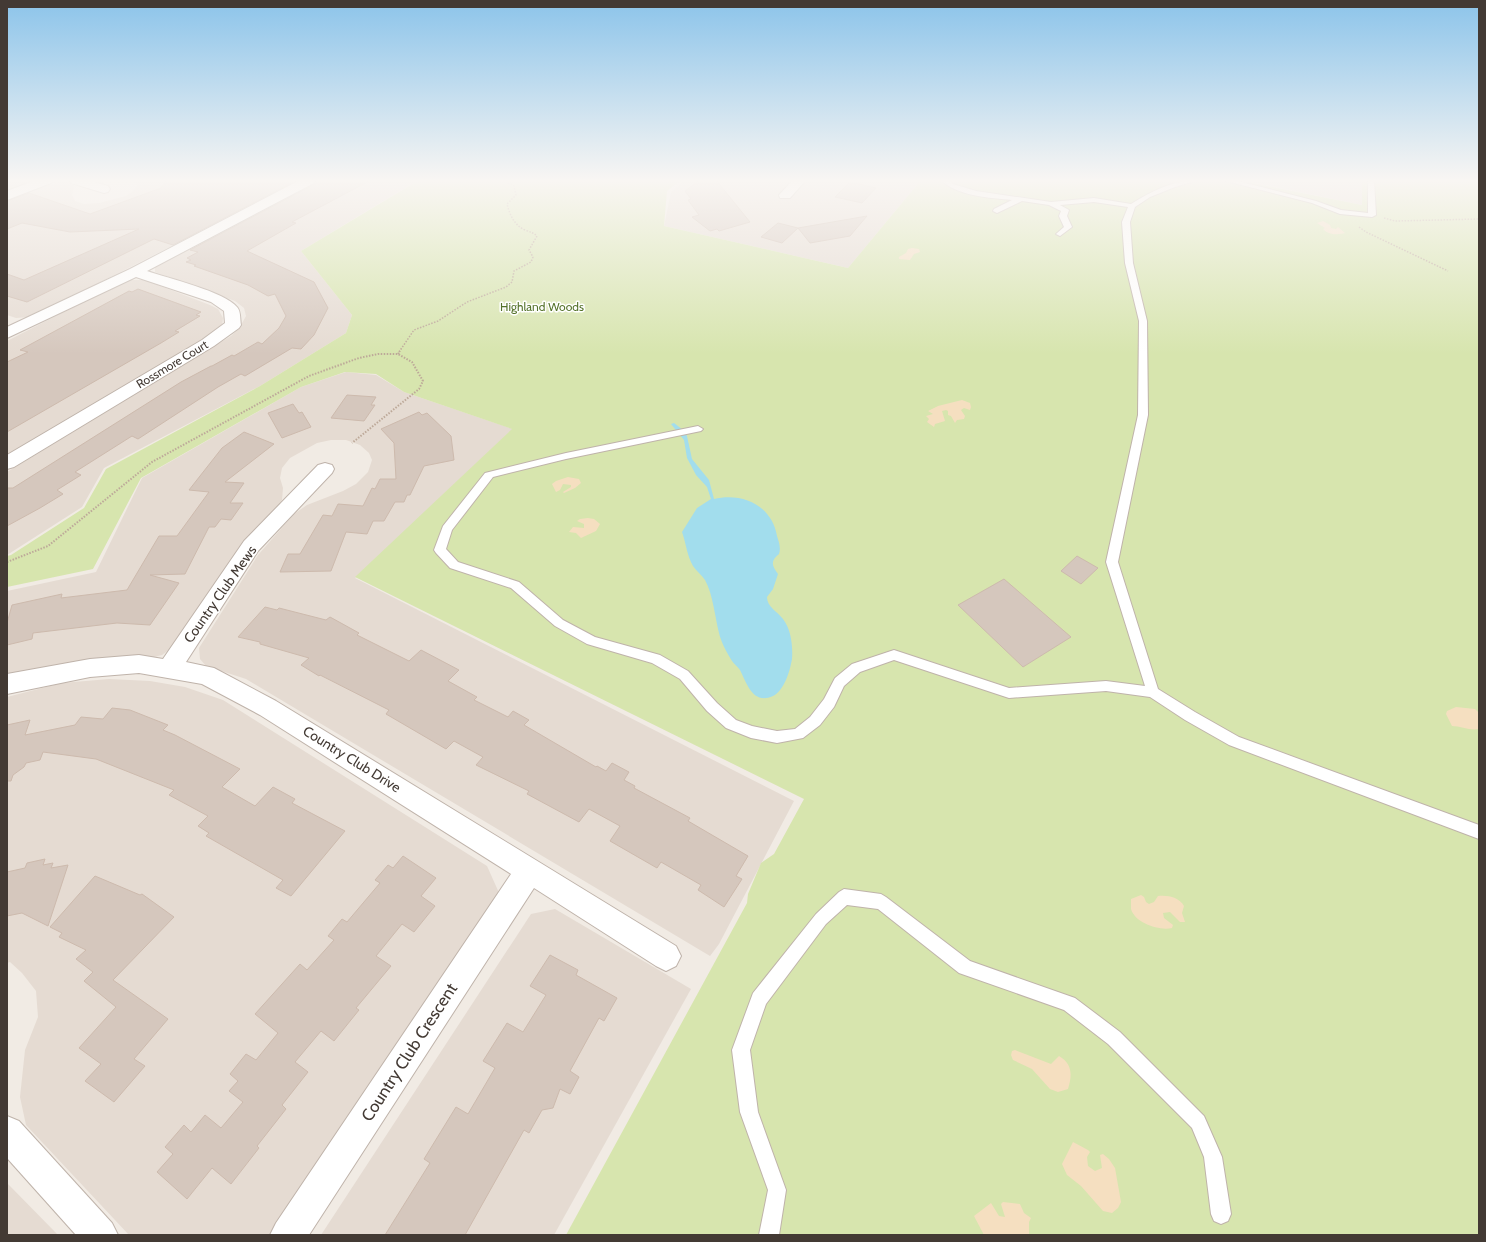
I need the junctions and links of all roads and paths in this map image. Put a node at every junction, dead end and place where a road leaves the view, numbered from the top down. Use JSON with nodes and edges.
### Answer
{"nodes":[{"id":1,"x":200,"y":238,"type":"edge"},
{"id":2,"x":536,"y":238,"type":"edge"},
{"id":3,"x":1127,"y":238,"type":"edge"},
{"id":4,"x":1379,"y":238,"type":"edge"},
{"id":5,"x":1448,"y":271,"type":"dead end"},
{"id":6,"x":135,"y":272,"type":"junction"},
{"id":7,"x":10,"y":329,"type":"edge"},
{"id":8,"x":398,"y":354,"type":"junction"},
{"id":9,"x":698,"y":430,"type":"dead end"},
{"id":10,"x":352,"y":443,"type":"dead end"},
{"id":11,"x":7,"y":463,"type":"edge"},
{"id":12,"x":325,"y":469,"type":"dead end"},
{"id":13,"x":7,"y":562,"type":"edge"},
{"id":14,"x":169,"y":669,"type":"junction"},
{"id":15,"x":7,"y":684,"type":"edge"},
{"id":16,"x":1153,"y":692,"type":"junction"},
{"id":17,"x":1479,"y":832,"type":"edge"},
{"id":18,"x":530,"y":870,"type":"junction"},
{"id":19,"x":666,"y":956,"type":"dead end"},
{"id":20,"x":7,"y":1133,"type":"edge"},
{"id":21,"x":1221,"y":1214,"type":"dead end"},
{"id":22,"x":100,"y":1235,"type":"edge"},
{"id":23,"x":288,"y":1235,"type":"edge"},
{"id":24,"x":769,"y":1235,"type":"edge"}],
"edges":[{"from":1,"to":6,"type":"street"},
{"from":2,"to":8,"type":"path"},
{"from":3,"to":16,"type":"lane"},
{"from":4,"to":5,"type":"path"},
{"from":6,"to":7,"type":"street"},
{"from":6,"to":11,"type":"street","name":"Rossmore Court"},
{"from":8,"to":10,"type":"path"},
{"from":8,"to":13,"type":"path"},
{"from":9,"to":16,"type":"lane"},
{"from":12,"to":14,"type":"street","name":"Country Club Mews"},
{"from":14,"to":15,"type":"street","name":"Country Club Drive"},
{"from":14,"to":18,"type":"street","name":"Country Club Drive"},
{"from":16,"to":17,"type":"lane"},
{"from":18,"to":19,"type":"street","name":"Country Club Drive"},
{"from":18,"to":23,"type":"street","name":"Country Club Crescent"},
{"from":20,"to":22,"type":"street"},
{"from":21,"to":24,"type":"lane"}]}
